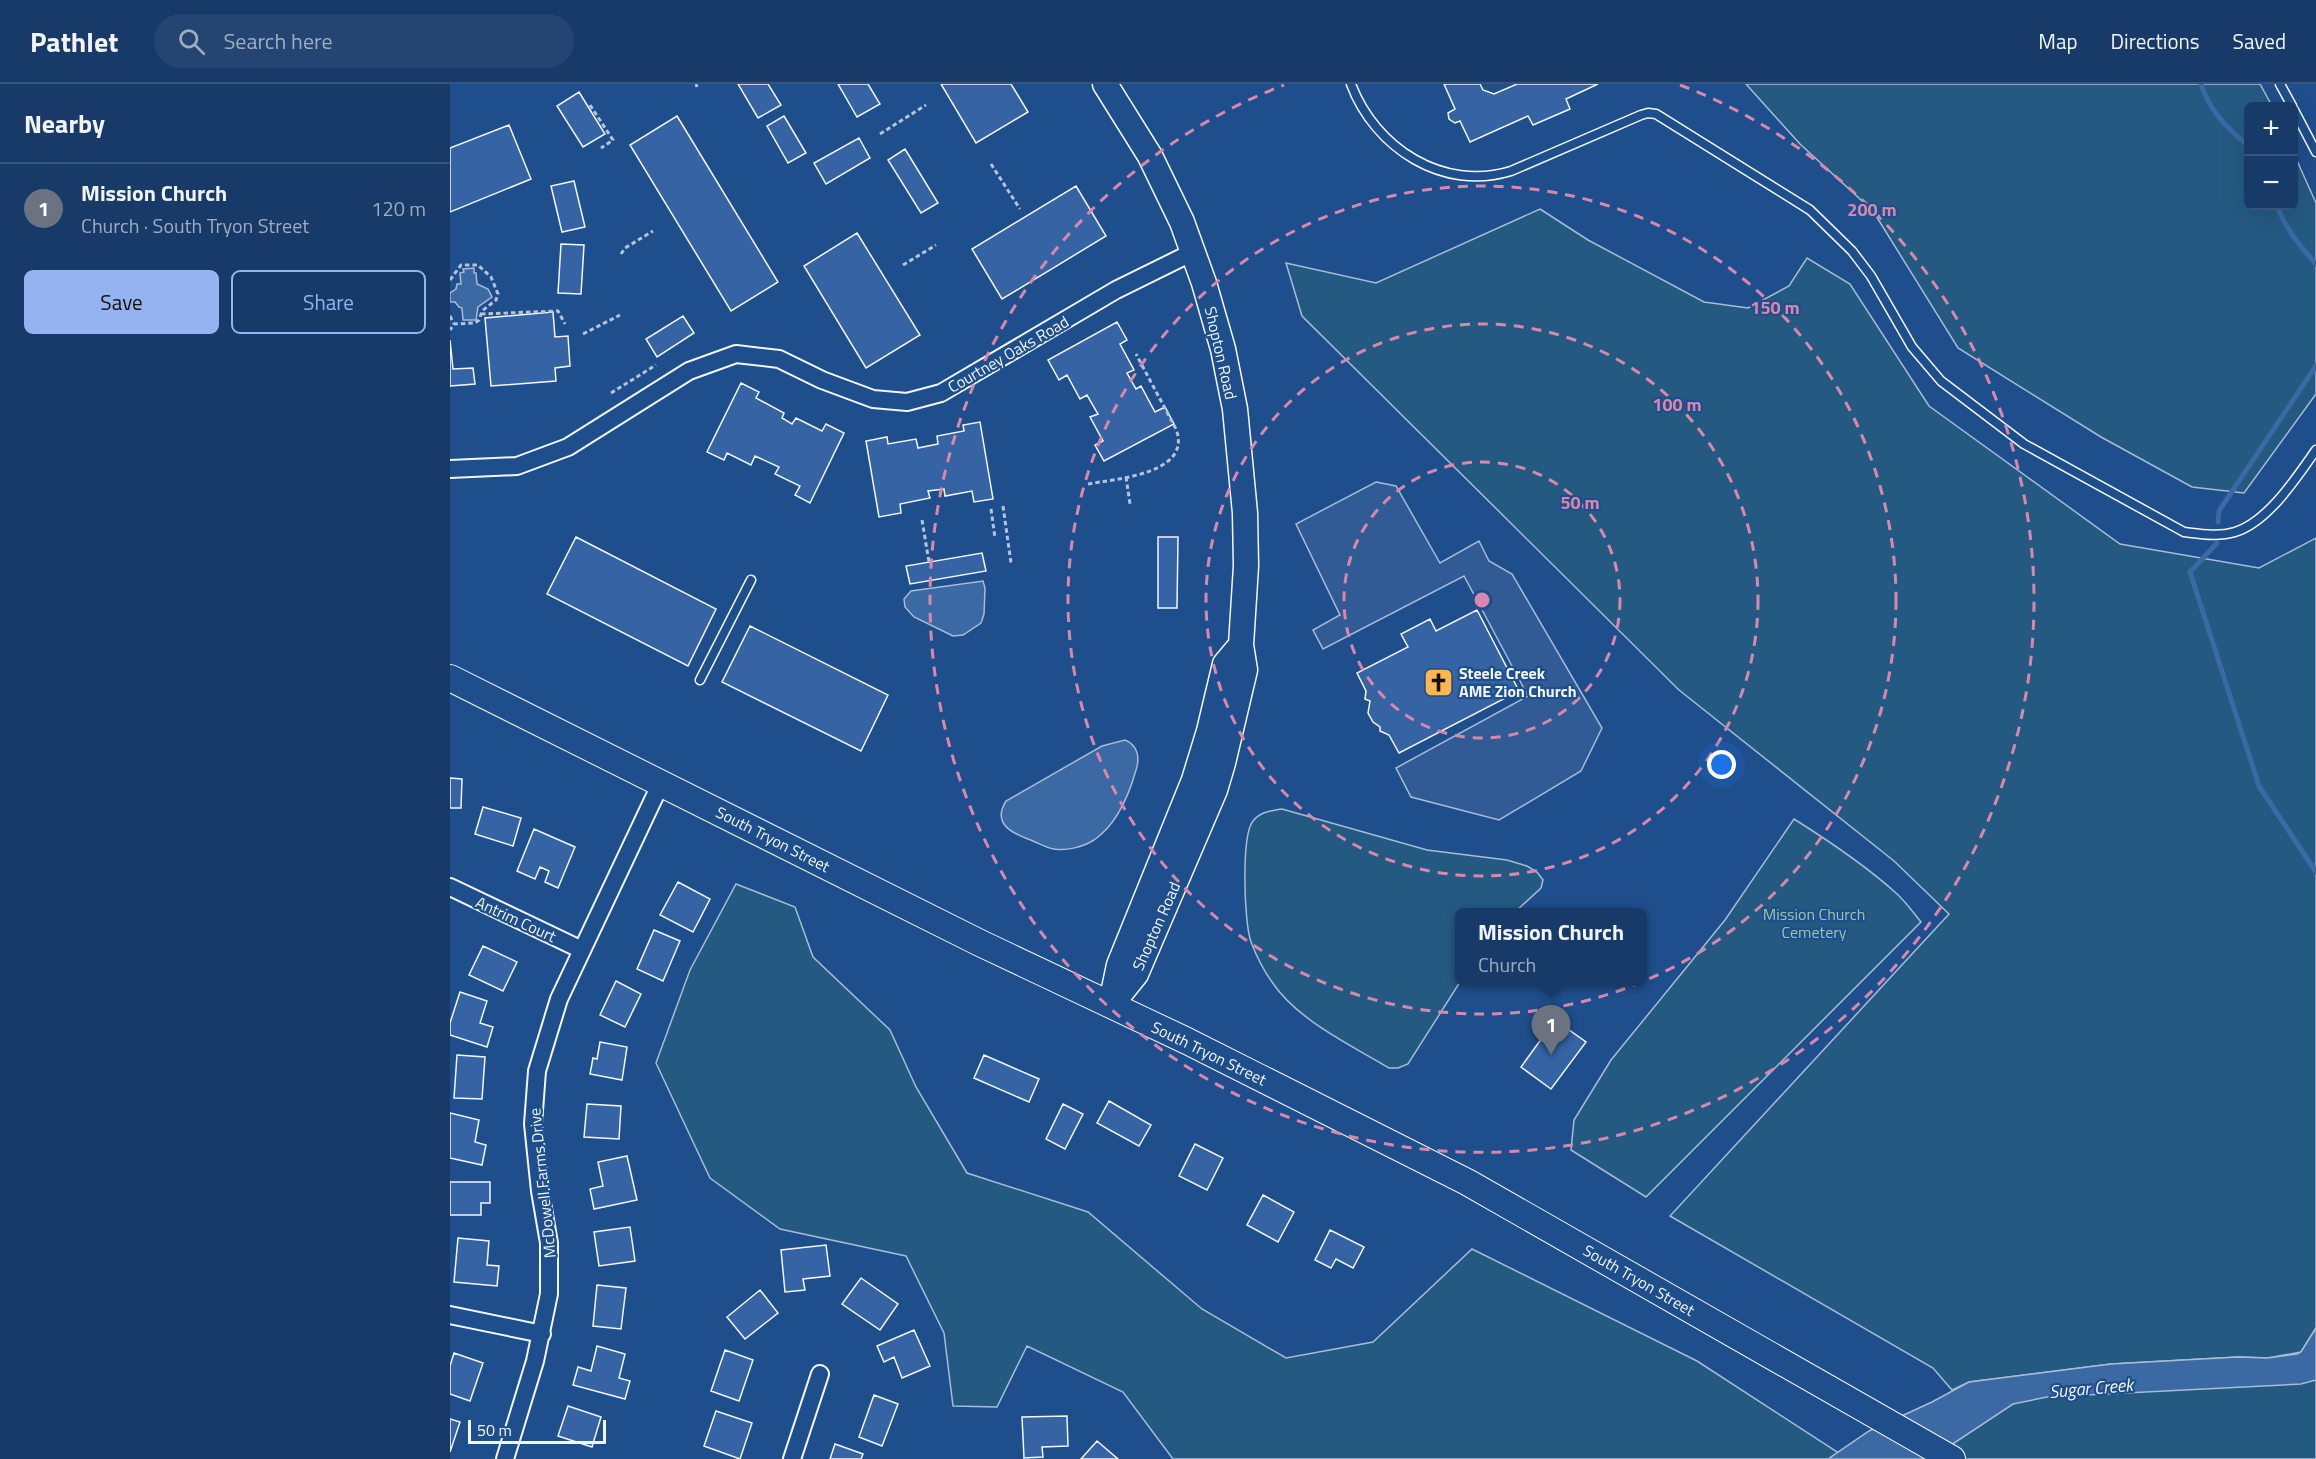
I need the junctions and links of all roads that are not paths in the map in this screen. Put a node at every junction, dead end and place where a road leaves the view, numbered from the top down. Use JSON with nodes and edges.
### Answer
{"nodes":[{"id":1,"x":1105,"y":84,"type":"edge"},
{"id":2,"x":1351,"y":84,"type":"edge"},
{"id":3,"x":2280,"y":84,"type":"edge"},
{"id":4,"x":2290,"y":102,"type":"edge"},
{"id":5,"x":2298,"y":118,"type":"edge"},
{"id":6,"x":2316,"y":152,"type":"edge"},
{"id":7,"x":1192,"y":252,"type":"junction"},
{"id":8,"x":2316,"y":450,"type":"edge"},
{"id":9,"x":450,"y":469,"type":"edge"},
{"id":10,"x":751,"y":580,"type":"dead end"},
{"id":11,"x":450,"y":678,"type":"edge"},
{"id":12,"x":700,"y":680,"type":"dead end"},
{"id":13,"x":661,"y":783,"type":"junction"},
{"id":14,"x":450,"y":887,"type":"edge"},
{"id":15,"x":582,"y":950,"type":"junction"},
{"id":16,"x":1110,"y":1005,"type":"junction"},
{"id":17,"x":450,"y":1315,"type":"edge"},
{"id":18,"x":542,"y":1334,"type":"junction"},
{"id":19,"x":820,"y":1374,"type":"dead end"},
{"id":20,"x":505,"y":1459,"type":"edge"},
{"id":21,"x":792,"y":1459,"type":"edge"},
{"id":22,"x":1952,"y":1459,"type":"edge"}],
"edges":[{"from":1,"to":7,"type":"street","name":"Shopton Road"},
{"from":2,"to":8,"type":"lane"},
{"from":3,"to":4,"type":"lane"},
{"from":5,"to":6,"type":"lane"},
{"from":7,"to":9,"type":"street","name":"Courtney Oaks Road"},
{"from":7,"to":16,"type":"street","name":"Shopton Road"},
{"from":10,"to":12,"type":"lane"},
{"from":11,"to":13,"type":"main road","name":"South Tryon Street"},
{"from":13,"to":15,"type":"street","name":"McDowell Farms Drive"},
{"from":13,"to":16,"type":"main road","name":"South Tryon Street"},
{"from":14,"to":15,"type":"street","name":"Antrim Court"},
{"from":15,"to":18,"type":"street","name":"McDowell Farms Drive"},
{"from":16,"to":22,"type":"main road","name":"South Tryon Street"},
{"from":17,"to":18,"type":"street"},
{"from":18,"to":20,"type":"street","name":"McDowell Farms Drive"},
{"from":19,"to":21,"type":"street"}]}
